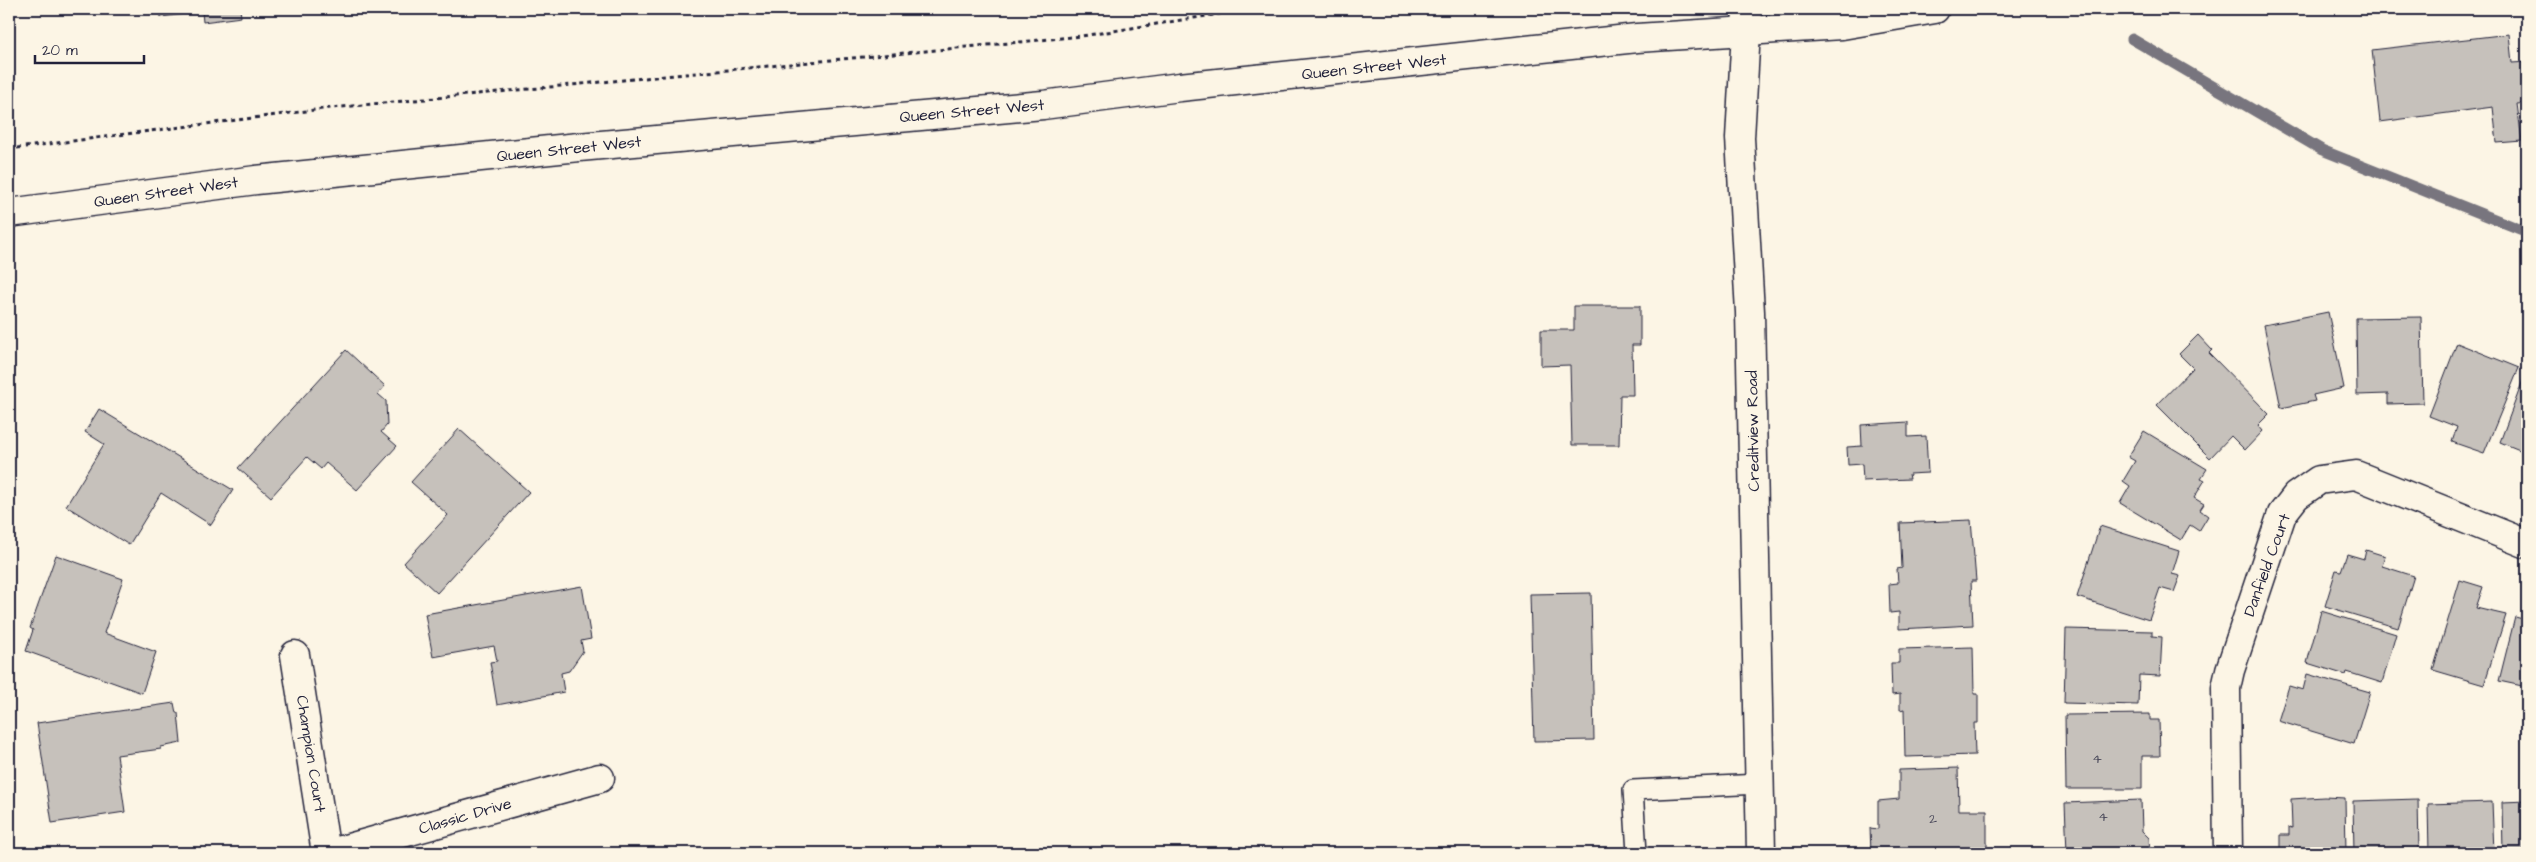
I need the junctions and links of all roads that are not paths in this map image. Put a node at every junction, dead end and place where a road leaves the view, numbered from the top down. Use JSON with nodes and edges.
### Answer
{"nodes":[{"id":1,"x":1935,"y":9,"type":"edge"},
{"id":2,"x":1747,"y":20,"type":"edge"},
{"id":3,"x":9,"y":213,"type":"edge"},
{"id":4,"x":2527,"y":544,"type":"edge"},
{"id":5,"x":295,"y":655,"type":"dead end"},
{"id":6,"x":600,"y":778,"type":"dead end"},
{"id":7,"x":1760,"y":784,"type":"junction"},
{"id":8,"x":326,"y":853,"type":"edge"},
{"id":9,"x":332,"y":853,"type":"edge"},
{"id":10,"x":1637,"y":853,"type":"edge"},
{"id":11,"x":1761,"y":853,"type":"edge"},
{"id":12,"x":2228,"y":853,"type":"edge"}],
"edges":[{"from":1,"to":2,"type":"street","name":"Queen Street West"},
{"from":2,"to":3,"type":"street","name":"Queen Street West"},
{"from":2,"to":7,"type":"street","name":"Creditview Road"},
{"from":4,"to":12,"type":"street","name":"Danfield Court"},
{"from":5,"to":8,"type":"street","name":"Champion Court"},
{"from":6,"to":9,"type":"street","name":"Classic Drive"},
{"from":7,"to":10,"type":"lane"},
{"from":7,"to":11,"type":"street","name":"Creditview Road"}]}
